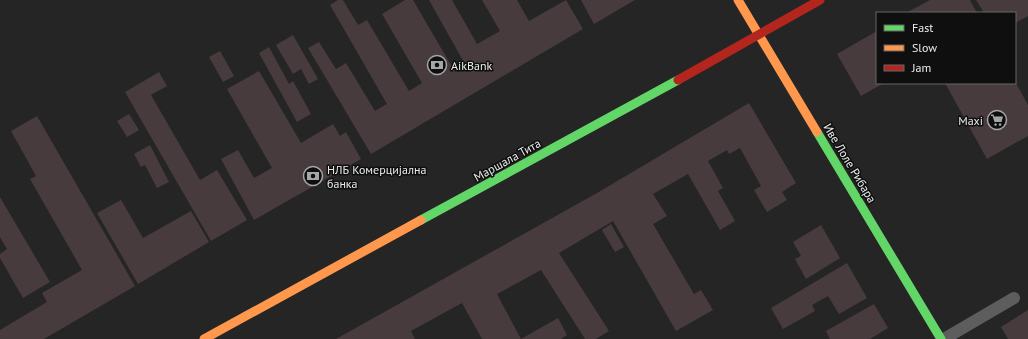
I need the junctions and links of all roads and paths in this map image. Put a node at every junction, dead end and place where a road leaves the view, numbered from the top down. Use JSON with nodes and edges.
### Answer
{"nodes":[{"id":1,"x":738,"y":0,"type":"edge"},
{"id":2,"x":820,"y":0,"type":"edge"},
{"id":3,"x":760,"y":36,"type":"junction"},
{"id":4,"x":1014,"y":298,"type":"dead end"},
{"id":5,"x":204,"y":339,"type":"edge"},
{"id":6,"x":941,"y":339,"type":"edge"},
{"id":7,"x":944,"y":339,"type":"edge"}],
"edges":[{"from":1,"to":3,"type":"street","name":"Иве Лоле Рибара"},
{"from":2,"to":3,"type":"street","name":"Маршала Тита"},
{"from":3,"to":5,"type":"street","name":"Маршала Тита"},
{"from":3,"to":6,"type":"street","name":"Иве Лоле Рибара"},
{"from":4,"to":7,"type":"lane"}]}
